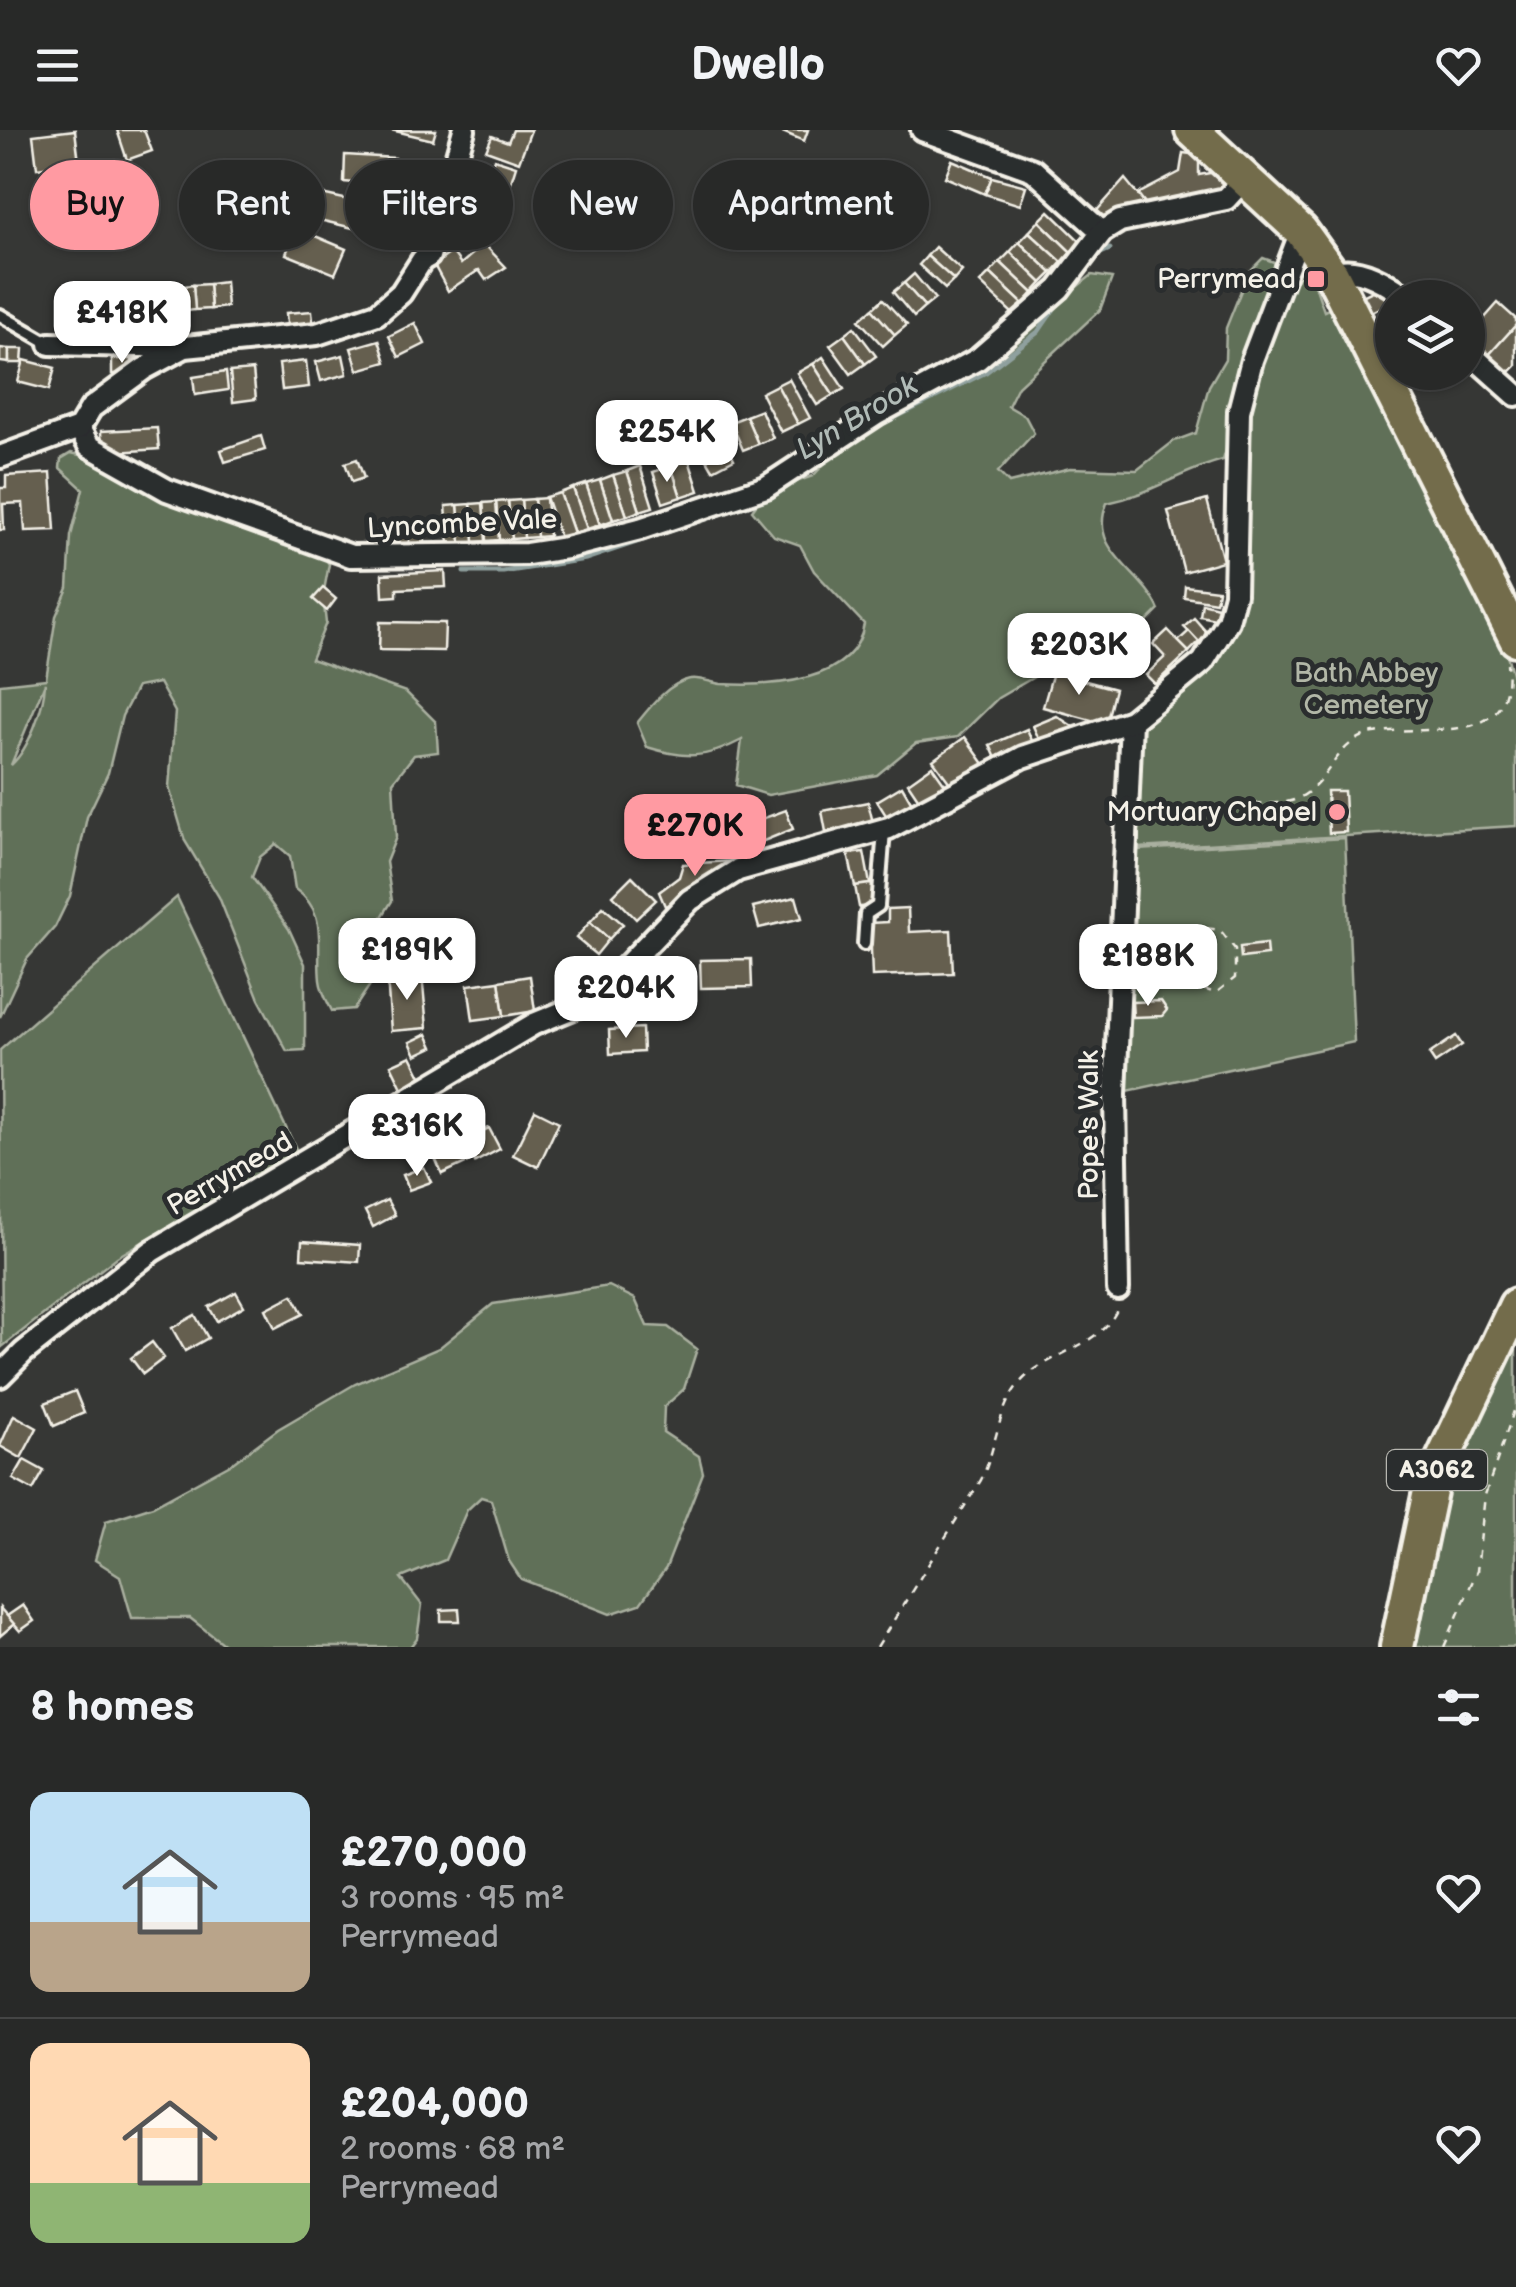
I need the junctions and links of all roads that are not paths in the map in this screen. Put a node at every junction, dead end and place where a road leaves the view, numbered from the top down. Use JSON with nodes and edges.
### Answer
{"nodes":[{"id":1,"x":464,"y":130,"type":"edge"},
{"id":2,"x":922,"y":130,"type":"edge"},
{"id":3,"x":1192,"y":130,"type":"edge"},
{"id":4,"x":1247,"y":176,"type":"junction"},
{"id":5,"x":1301,"y":231,"type":"junction"},
{"id":6,"x":1102,"y":232,"type":"junction"},
{"id":7,"x":1332,"y":274,"type":"junction"},
{"id":8,"x":1375,"y":280,"type":"edge"},
{"id":9,"x":0,"y":315,"type":"edge"},
{"id":10,"x":50,"y":344,"type":"joint"},
{"id":11,"x":185,"y":347,"type":"junction"},
{"id":12,"x":1485,"y":367,"type":"edge"},
{"id":13,"x":1516,"y":395,"type":"edge"},
{"id":14,"x":79,"y":428,"type":"junction"},
{"id":15,"x":0,"y":457,"type":"edge"},
{"id":16,"x":1511,"y":648,"type":"edge"},
{"id":17,"x":1130,"y":721,"type":"junction"},
{"id":18,"x":884,"y":829,"type":"junction"},
{"id":19,"x":864,"y":944,"type":"dead end"},
{"id":20,"x":1118,"y":1289,"type":"road end"},
{"id":21,"x":1516,"y":1305,"type":"edge"},
{"id":22,"x":0,"y":1376,"type":"edge"},
{"id":23,"x":1397,"y":1647,"type":"edge"}],
"edges":[{"from":1,"to":11,"type":"street"},
{"from":2,"to":6,"type":"street"},
{"from":3,"to":4,"type":"main road"},
{"from":4,"to":5,"type":"main road"},
{"from":4,"to":6,"type":"street"},
{"from":5,"to":7,"type":"main road"},
{"from":5,"to":17,"type":"street","name":"Perrymead"},
{"from":6,"to":14,"type":"street","name":"Lyncombe Vale"},
{"from":7,"to":8,"type":"street"},
{"from":7,"to":16,"type":"main road"},
{"from":9,"to":10,"type":"lane"},
{"from":10,"to":11,"type":"street"},
{"from":11,"to":14,"type":"street"},
{"from":12,"to":13,"type":"street"},
{"from":14,"to":15,"type":"street"},
{"from":17,"to":18,"type":"street","name":"Perrymead"},
{"from":17,"to":20,"type":"street","name":"Pope's Walk"},
{"from":18,"to":19,"type":"lane"},
{"from":18,"to":22,"type":"street","name":"Perrymead"},
{"from":21,"to":23,"type":"main road","number":"A3062"}]}
